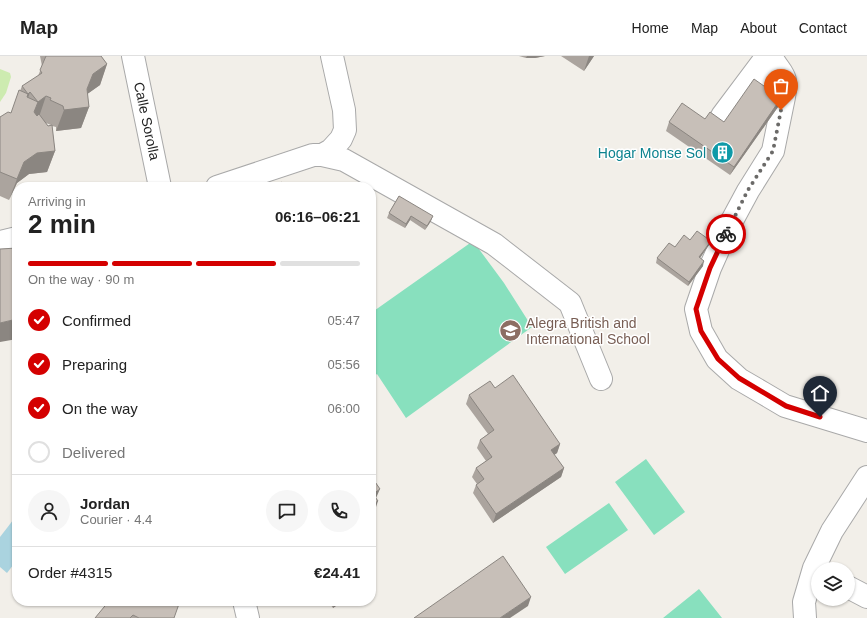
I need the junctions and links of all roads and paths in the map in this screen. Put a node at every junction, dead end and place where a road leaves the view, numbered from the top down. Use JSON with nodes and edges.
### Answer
{"nodes":[{"id":1,"x":133,"y":56,"type":"edge"},
{"id":2,"x":332,"y":56,"type":"edge"},
{"id":3,"x":771,"y":59,"type":"edge"},
{"id":4,"x":722,"y":116,"type":"dead end"},
{"id":5,"x":322,"y":155,"type":"junction"},
{"id":6,"x":159,"y":182,"type":"edge"},
{"id":7,"x":231,"y":182,"type":"edge"},
{"id":8,"x":12,"y":239,"type":"edge"},
{"id":9,"x":0,"y":242,"type":"edge"},
{"id":10,"x":601,"y":379,"type":"dead end"},
{"id":11,"x":867,"y":431,"type":"edge"},
{"id":12,"x":867,"y":477,"type":"edge"},
{"id":13,"x":819,"y":562,"type":"edge"},
{"id":14,"x":811,"y":583,"type":"edge"},
{"id":15,"x":855,"y":591,"type":"edge"},
{"id":16,"x":867,"y":597,"type":"edge"},
{"id":17,"x":245,"y":606,"type":"edge"},
{"id":18,"x":248,"y":618,"type":"edge"},
{"id":19,"x":805,"y":618,"type":"edge"}],
"edges":[{"from":1,"to":6,"type":"street","name":"Calle Sorolla"},
{"from":2,"to":5,"type":"street"},
{"from":3,"to":4,"type":"street"},
{"from":3,"to":11,"type":"street"},
{"from":5,"to":7,"type":"street"},
{"from":5,"to":10,"type":"street"},
{"from":8,"to":9,"type":"street"},
{"from":12,"to":13,"type":"street"},
{"from":14,"to":19,"type":"street"},
{"from":15,"to":16,"type":"street"},
{"from":17,"to":18,"type":"street"}]}
